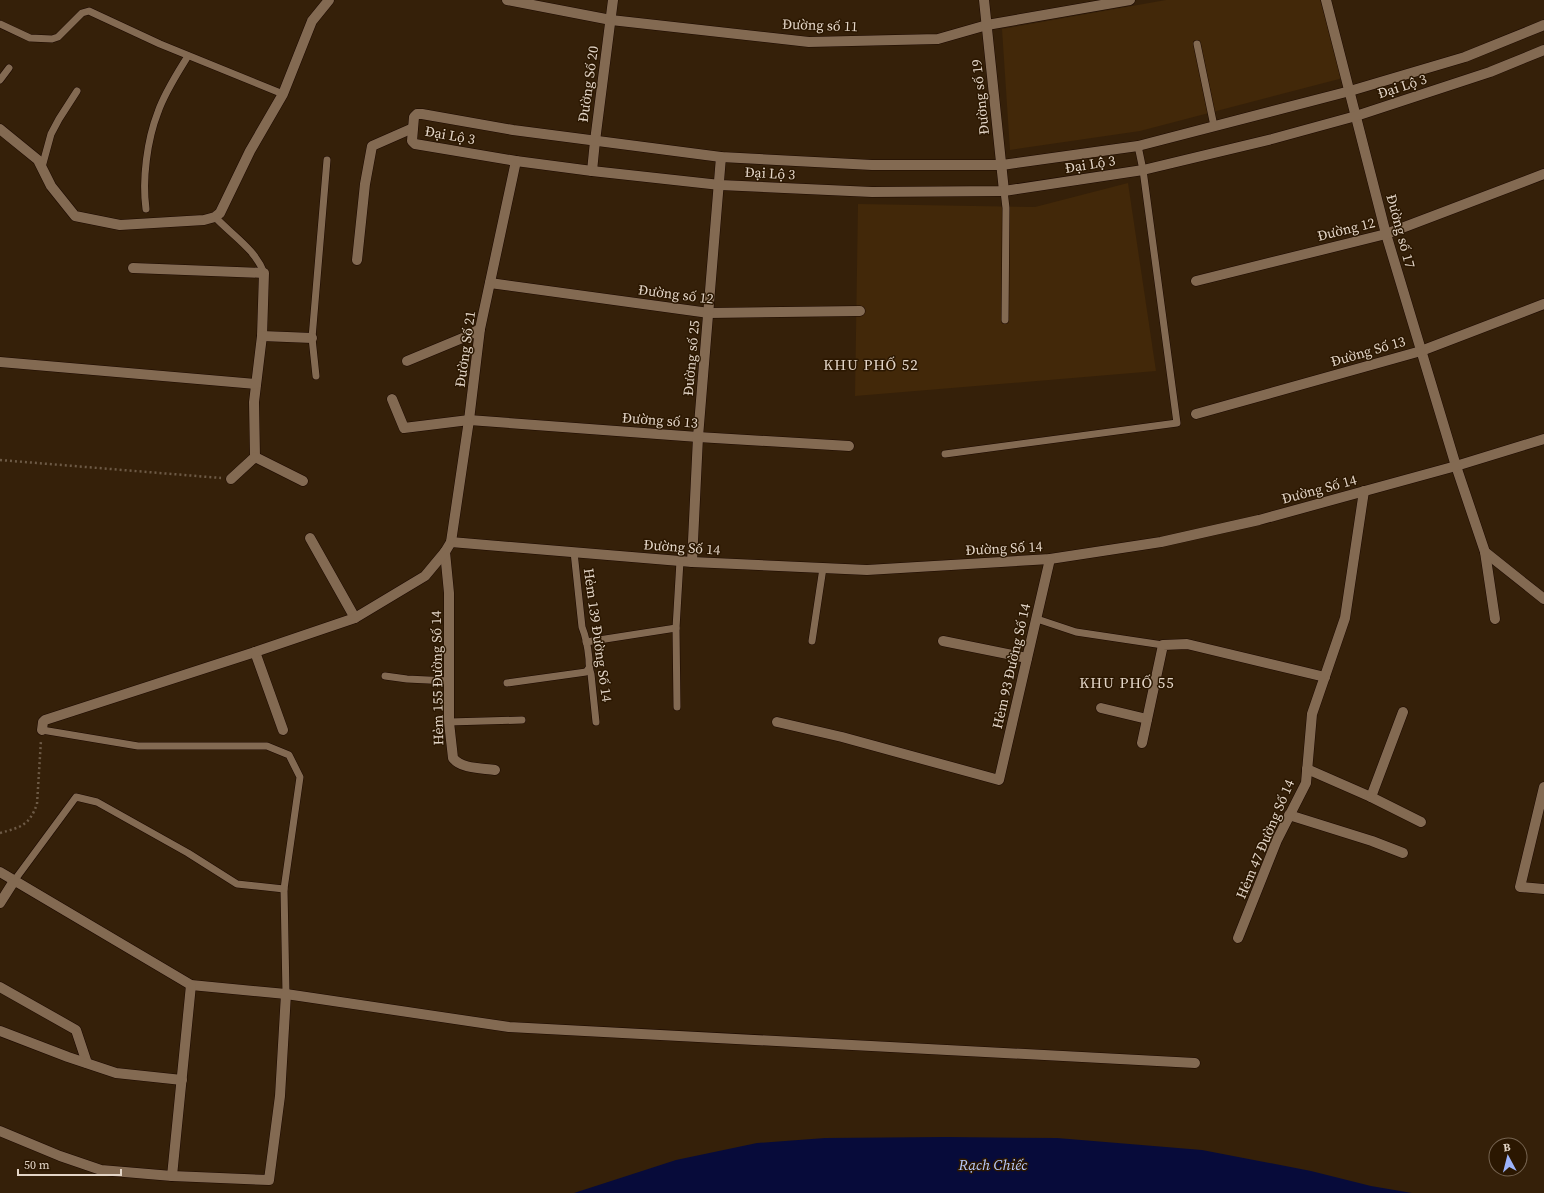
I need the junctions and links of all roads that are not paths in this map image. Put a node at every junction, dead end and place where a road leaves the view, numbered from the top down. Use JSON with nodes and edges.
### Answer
{"nodes":[{"id":1,"x":329,"y":0,"type":"edge"},
{"id":2,"x":507,"y":0,"type":"edge"},
{"id":3,"x":613,"y":0,"type":"edge"},
{"id":4,"x":984,"y":0,"type":"edge"},
{"id":5,"x":1130,"y":0,"type":"edge"},
{"id":6,"x":1326,"y":0,"type":"edge"},
{"id":7,"x":611,"y":20,"type":"junction"},
{"id":8,"x":0,"y":24,"type":"edge"},
{"id":9,"x":987,"y":25,"type":"junction"},
{"id":10,"x":1544,"y":25,"type":"edge"},
{"id":11,"x":1197,"y":44,"type":"dead end"},
{"id":12,"x":1544,"y":50,"type":"edge"},
{"id":13,"x":188,"y":56,"type":"junction"},
{"id":14,"x":10,"y":68,"type":"dead end"},
{"id":15,"x":0,"y":80,"type":"edge"},
{"id":16,"x":78,"y":91,"type":"dead end"},
{"id":17,"x":1350,"y":91,"type":"junction"},
{"id":18,"x":283,"y":94,"type":"junction"},
{"id":19,"x":1356,"y":116,"type":"junction"},
{"id":20,"x":1214,"y":126,"type":"junction"},
{"id":21,"x":413,"y":128,"type":"junction"},
{"id":22,"x":0,"y":129,"type":"edge"},
{"id":23,"x":595,"y":142,"type":"junction"},
{"id":24,"x":1138,"y":146,"type":"junction"},
{"id":25,"x":721,"y":157,"type":"junction"},
{"id":26,"x":327,"y":160,"type":"dead end"},
{"id":27,"x":516,"y":161,"type":"junction"},
{"id":28,"x":1002,"y":165,"type":"junction"},
{"id":29,"x":42,"y":167,"type":"junction"},
{"id":30,"x":1143,"y":170,"type":"junction"},
{"id":31,"x":592,"y":171,"type":"junction"},
{"id":32,"x":1544,"y":174,"type":"edge"},
{"id":33,"x":720,"y":185,"type":"junction"},
{"id":34,"x":1004,"y":191,"type":"junction"},
{"id":35,"x":146,"y":209,"type":"dead end"},
{"id":36,"x":215,"y":218,"type":"junction"},
{"id":37,"x":1386,"y":234,"type":"junction"},
{"id":38,"x":357,"y":260,"type":"dead end"},
{"id":39,"x":133,"y":268,"type":"dead end"},
{"id":40,"x":264,"y":273,"type":"junction"},
{"id":41,"x":1196,"y":280,"type":"dead end"},
{"id":42,"x":490,"y":283,"type":"junction"},
{"id":43,"x":1544,"y":304,"type":"edge"},
{"id":44,"x":860,"y":311,"type":"dead end"},
{"id":45,"x":709,"y":313,"type":"junction"},
{"id":46,"x":1004,"y":320,"type":"dead end"},
{"id":47,"x":480,"y":329,"type":"junction"},
{"id":48,"x":262,"y":336,"type":"junction"},
{"id":49,"x":312,"y":338,"type":"junction"},
{"id":50,"x":1421,"y":351,"type":"junction"},
{"id":51,"x":407,"y":361,"type":"dead end"},
{"id":52,"x":0,"y":362,"type":"edge"},
{"id":53,"x":316,"y":376,"type":"dead end"},
{"id":54,"x":256,"y":384,"type":"junction"},
{"id":55,"x":392,"y":399,"type":"dead end"},
{"id":56,"x":1196,"y":414,"type":"dead end"},
{"id":57,"x":469,"y":420,"type":"junction"},
{"id":58,"x":698,"y":437,"type":"junction"},
{"id":59,"x":1544,"y":439,"type":"edge"},
{"id":60,"x":849,"y":446,"type":"dead end"},
{"id":61,"x":945,"y":454,"type":"dead end"},
{"id":62,"x":255,"y":458,"type":"junction"},
{"id":63,"x":1456,"y":466,"type":"junction"},
{"id":64,"x":232,"y":479,"type":"road end"},
{"id":65,"x":303,"y":481,"type":"dead end"},
{"id":66,"x":1364,"y":492,"type":"junction"},
{"id":67,"x":310,"y":538,"type":"dead end"},
{"id":68,"x":451,"y":542,"type":"junction"},
{"id":69,"x":445,"y":552,"type":"junction"},
{"id":70,"x":574,"y":552,"type":"junction"},
{"id":71,"x":1485,"y":552,"type":"junction"},
{"id":72,"x":1050,"y":559,"type":"junction"},
{"id":73,"x":680,"y":561,"type":"junction"},
{"id":74,"x":692,"y":562,"type":"junction"},
{"id":75,"x":823,"y":568,"type":"junction"},
{"id":76,"x":1544,"y":600,"type":"edge"},
{"id":77,"x":355,"y":618,"type":"junction"},
{"id":78,"x":1037,"y":619,"type":"junction"},
{"id":79,"x":1495,"y":619,"type":"dead end"},
{"id":80,"x":676,"y":628,"type":"junction"},
{"id":81,"x":812,"y":641,"type":"dead end"},
{"id":82,"x":943,"y":641,"type":"dead end"},
{"id":83,"x":586,"y":642,"type":"junction"},
{"id":84,"x":1163,"y":645,"type":"junction"},
{"id":85,"x":255,"y":652,"type":"junction"},
{"id":86,"x":1027,"y":658,"type":"junction"},
{"id":87,"x":588,"y":668,"type":"junction"},
{"id":88,"x":385,"y":676,"type":"dead end"},
{"id":89,"x":1324,"y":677,"type":"junction"},
{"id":90,"x":449,"y":681,"type":"junction"},
{"id":91,"x":507,"y":683,"type":"dead end"},
{"id":92,"x":677,"y":707,"type":"dead end"},
{"id":93,"x":1101,"y":708,"type":"dead end"},
{"id":94,"x":1403,"y":712,"type":"dead end"},
{"id":95,"x":1147,"y":718,"type":"junction"},
{"id":96,"x":522,"y":720,"type":"dead end"},
{"id":97,"x":449,"y":722,"type":"junction"},
{"id":98,"x":596,"y":722,"type":"dead end"},
{"id":99,"x":776,"y":722,"type":"dead end"},
{"id":100,"x":42,"y":730,"type":"joint"},
{"id":101,"x":283,"y":730,"type":"dead end"},
{"id":102,"x":1142,"y":743,"type":"dead end"},
{"id":103,"x":1307,"y":769,"type":"junction"},
{"id":104,"x":495,"y":770,"type":"dead end"},
{"id":105,"x":1544,"y":787,"type":"edge"},
{"id":106,"x":1371,"y":797,"type":"junction"},
{"id":107,"x":1289,"y":815,"type":"junction"},
{"id":108,"x":1421,"y":822,"type":"dead end"},
{"id":109,"x":1403,"y":853,"type":"dead end"},
{"id":110,"x":0,"y":872,"type":"edge"},
{"id":111,"x":14,"y":881,"type":"junction"},
{"id":112,"x":284,"y":889,"type":"junction"},
{"id":113,"x":1544,"y":889,"type":"edge"},
{"id":114,"x":0,"y":903,"type":"edge"},
{"id":115,"x":1238,"y":938,"type":"dead end"},
{"id":116,"x":191,"y":985,"type":"junction"},
{"id":117,"x":0,"y":987,"type":"edge"},
{"id":118,"x":286,"y":994,"type":"junction"},
{"id":119,"x":0,"y":1031,"type":"edge"},
{"id":120,"x":87,"y":1063,"type":"junction"},
{"id":121,"x":1195,"y":1063,"type":"dead end"},
{"id":122,"x":182,"y":1080,"type":"junction"},
{"id":123,"x":0,"y":1131,"type":"edge"},
{"id":124,"x":172,"y":1176,"type":"junction"}],
"edges":[{"from":1,"to":18,"type":"street"},
{"from":2,"to":7,"type":"street","name":"Đường số 11"},
{"from":3,"to":7,"type":"street","name":"Đường Số 20"},
{"from":4,"to":9,"type":"street","name":"Đường số 19"},
{"from":5,"to":9,"type":"street","name":"Đường số 11"},
{"from":6,"to":17,"type":"street","name":"Đường số 17"},
{"from":7,"to":9,"type":"street","name":"Đường số 11"},
{"from":7,"to":23,"type":"street","name":"Đường Số 20"},
{"from":8,"to":13,"type":"lane"},
{"from":9,"to":28,"type":"street","name":"Đường số 19"},
{"from":10,"to":17,"type":"street","name":"Đại Lộ 3"},
{"from":11,"to":20,"type":"lane"},
{"from":12,"to":19,"type":"street","name":"Đại Lộ 3"},
{"from":13,"to":18,"type":"lane"},
{"from":13,"to":35,"type":"lane"},
{"from":14,"to":15,"type":"lane"},
{"from":16,"to":29,"type":"lane"},
{"from":17,"to":19,"type":"street","name":"Đường số 17"},
{"from":17,"to":20,"type":"street","name":"Đại Lộ 3"},
{"from":18,"to":36,"type":"street"},
{"from":19,"to":30,"type":"street","name":"Đại Lộ 3"},
{"from":19,"to":37,"type":"street","name":"Đường số 17"},
{"from":20,"to":24,"type":"street","name":"Đại Lộ 3"},
{"from":21,"to":23,"type":"street","name":"Đại Lộ 3"},
{"from":21,"to":27,"type":"street","name":"Đại Lộ 3"},
{"from":21,"to":38,"type":"street"},
{"from":22,"to":29,"type":"street"},
{"from":23,"to":25,"type":"street","name":"Đại Lộ 3"},
{"from":23,"to":31,"type":"street","name":"Đường Số 20"},
{"from":24,"to":28,"type":"street","name":"Đại Lộ 3"},
{"from":24,"to":30,"type":"lane"},
{"from":25,"to":28,"type":"street","name":"Đại Lộ 3"},
{"from":25,"to":33,"type":"street","name":"Đường số 25"},
{"from":26,"to":49,"type":"lane"},
{"from":27,"to":31,"type":"street","name":"Đại Lộ 3"},
{"from":27,"to":42,"type":"street","name":"Đường Số 21"},
{"from":28,"to":34,"type":"street","name":"Đường số 19"},
{"from":29,"to":36,"type":"street"},
{"from":30,"to":34,"type":"street","name":"Đại Lộ 3"},
{"from":30,"to":61,"type":"lane"},
{"from":31,"to":33,"type":"street","name":"Đại Lộ 3"},
{"from":32,"to":37,"type":"street","name":"Đường 12"},
{"from":33,"to":34,"type":"street","name":"Đại Lộ 3"},
{"from":33,"to":45,"type":"street","name":"Đường số 25"},
{"from":34,"to":46,"type":"lane"},
{"from":36,"to":40,"type":"lane"},
{"from":37,"to":41,"type":"street","name":"Đường 12"},
{"from":37,"to":50,"type":"street","name":"Đường số 17"},
{"from":39,"to":40,"type":"street"},
{"from":40,"to":48,"type":"street"},
{"from":42,"to":45,"type":"street","name":"Đường số 12"},
{"from":42,"to":47,"type":"street","name":"Đường Số 21"},
{"from":43,"to":50,"type":"street","name":"Đường Số 13"},
{"from":44,"to":45,"type":"street","name":"Đường số 12"},
{"from":45,"to":58,"type":"street","name":"Đường số 25"},
{"from":47,"to":51,"type":"street"},
{"from":47,"to":57,"type":"street","name":"Đường Số 21"},
{"from":48,"to":49,"type":"street"},
{"from":48,"to":54,"type":"street"},
{"from":49,"to":53,"type":"lane"},
{"from":50,"to":56,"type":"street","name":"Đường Số 13"},
{"from":50,"to":63,"type":"street","name":"Đường số 17"},
{"from":52,"to":54,"type":"street"},
{"from":54,"to":62,"type":"street"},
{"from":55,"to":57,"type":"street","name":"Đường số 13"},
{"from":57,"to":58,"type":"street","name":"Đường số 13"},
{"from":57,"to":68,"type":"street","name":"Đường Số 21"},
{"from":58,"to":60,"type":"street","name":"Đường số 13"},
{"from":58,"to":74,"type":"street","name":"Đường số 25"},
{"from":59,"to":63,"type":"street","name":"Đường Số 14"},
{"from":62,"to":64,"type":"street"},
{"from":62,"to":65,"type":"street"},
{"from":63,"to":66,"type":"street","name":"Đường Số 14"},
{"from":63,"to":71,"type":"street","name":"Đường số 17"},
{"from":66,"to":72,"type":"street","name":"Đường Số 14"},
{"from":66,"to":89,"type":"street","name":"Hẻm 47 Đường Số 14"},
{"from":67,"to":77,"type":"street"},
{"from":68,"to":69,"type":"street"},
{"from":68,"to":70,"type":"street","name":"Đường Số 14"},
{"from":69,"to":77,"type":"street"},
{"from":69,"to":90,"type":"street","name":"Hẻm 155 Đường Số 14"},
{"from":70,"to":73,"type":"street","name":"Đường Số 14"},
{"from":70,"to":83,"type":"lane","name":"Hẻm 139 Đường Số 14"},
{"from":71,"to":76,"type":"street"},
{"from":71,"to":79,"type":"street","name":"Đường số 17"},
{"from":72,"to":75,"type":"street","name":"Đường Số 14"},
{"from":72,"to":78,"type":"street","name":"Hẻm 93 Đường Số 14"},
{"from":73,"to":74,"type":"street","name":"Đường Số 14"},
{"from":73,"to":80,"type":"lane"},
{"from":74,"to":75,"type":"street","name":"Đường Số 14"},
{"from":75,"to":81,"type":"lane"},
{"from":77,"to":85,"type":"street"},
{"from":78,"to":84,"type":"lane"},
{"from":78,"to":86,"type":"street","name":"Hẻm 93 Đường Số 14"},
{"from":80,"to":83,"type":"lane"},
{"from":80,"to":92,"type":"lane"},
{"from":82,"to":86,"type":"street"},
{"from":83,"to":87,"type":"lane","name":"Hẻm 139 Đường Số 14"},
{"from":84,"to":89,"type":"street"},
{"from":84,"to":95,"type":"street"},
{"from":85,"to":100,"type":"street"},
{"from":85,"to":101,"type":"street"},
{"from":86,"to":99,"type":"street","name":"Hẻm 93 Đường Số 14"},
{"from":87,"to":91,"type":"lane"},
{"from":87,"to":98,"type":"lane","name":"Hẻm 139 Đường Số 14"},
{"from":88,"to":90,"type":"lane"},
{"from":89,"to":103,"type":"street","name":"Hẻm 47 Đường Số 14"},
{"from":90,"to":97,"type":"street","name":"Hẻm 155 Đường Số 14"},
{"from":93,"to":95,"type":"street"},
{"from":94,"to":106,"type":"street"},
{"from":95,"to":102,"type":"street"},
{"from":96,"to":97,"type":"lane"},
{"from":97,"to":104,"type":"street","name":"Hẻm 155 Đường Số 14"},
{"from":100,"to":112,"type":"lane"},
{"from":103,"to":106,"type":"street"},
{"from":103,"to":107,"type":"street","name":"Hẻm 47 Đường Số 14"},
{"from":105,"to":113,"type":"street"},
{"from":106,"to":108,"type":"street"},
{"from":107,"to":109,"type":"street"},
{"from":107,"to":115,"type":"street","name":"Hẻm 47 Đường Số 14"},
{"from":110,"to":111,"type":"street"},
{"from":111,"to":112,"type":"lane"},
{"from":111,"to":114,"type":"street"},
{"from":111,"to":116,"type":"street"},
{"from":112,"to":118,"type":"lane"},
{"from":116,"to":118,"type":"street"},
{"from":116,"to":122,"type":"street"},
{"from":117,"to":120,"type":"street"},
{"from":118,"to":121,"type":"street"},
{"from":118,"to":124,"type":"street"},
{"from":119,"to":120,"type":"street"},
{"from":120,"to":122,"type":"street"},
{"from":122,"to":124,"type":"street"},
{"from":123,"to":124,"type":"street"}]}
